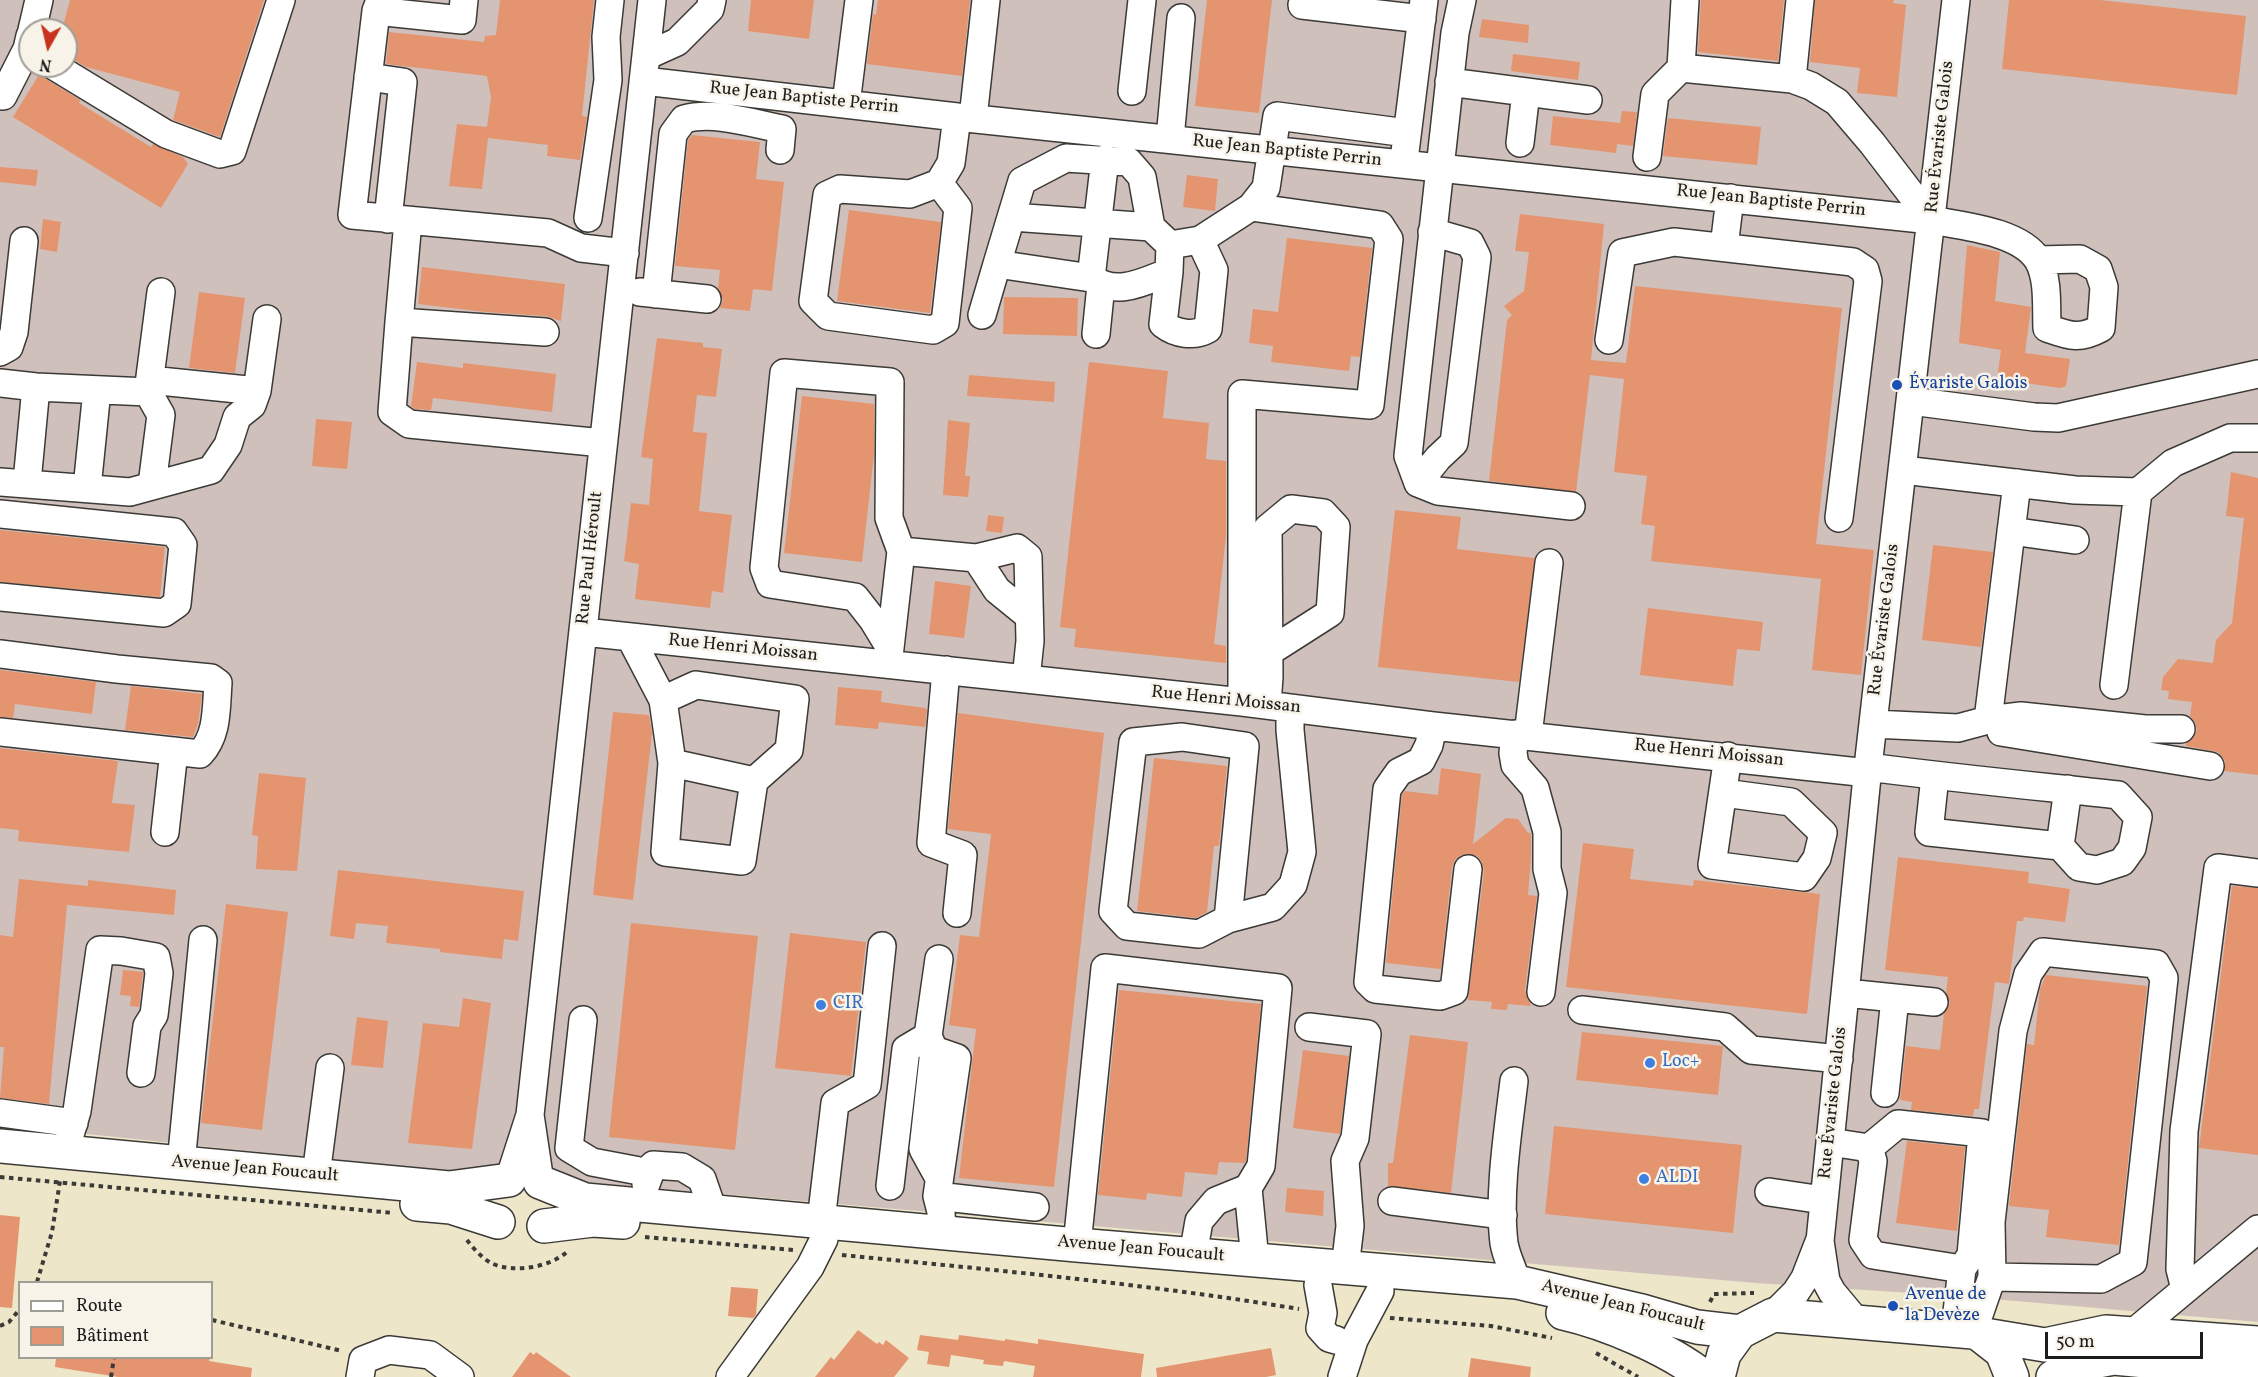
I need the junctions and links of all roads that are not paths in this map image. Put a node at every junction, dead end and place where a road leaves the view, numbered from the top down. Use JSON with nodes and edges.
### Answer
{"nodes":[{"id":1,"x":39,"y":0,"type":"edge"},
{"id":2,"x":281,"y":0,"type":"edge"},
{"id":3,"x":465,"y":0,"type":"edge"},
{"id":4,"x":610,"y":0,"type":"edge"},
{"id":5,"x":652,"y":0,"type":"edge"},
{"id":6,"x":712,"y":0,"type":"edge"},
{"id":7,"x":859,"y":0,"type":"edge"},
{"id":8,"x":986,"y":0,"type":"edge"},
{"id":9,"x":1142,"y":0,"type":"edge"},
{"id":10,"x":1462,"y":0,"type":"edge"},
{"id":11,"x":1685,"y":0,"type":"edge"},
{"id":12,"x":1800,"y":0,"type":"edge"},
{"id":13,"x":1956,"y":0,"type":"edge"},
{"id":14,"x":1302,"y":5,"type":"dead end"},
{"id":15,"x":378,"y":6,"type":"edge"},
{"id":16,"x":1423,"y":10,"type":"edge"},
{"id":17,"x":35,"y":18,"type":"edge"},
{"id":18,"x":1181,"y":18,"type":"dead end"},
{"id":19,"x":18,"y":66,"type":"edge"},
{"id":20,"x":645,"y":68,"type":"junction"},
{"id":21,"x":1681,"y":69,"type":"junction"},
{"id":22,"x":368,"y":77,"type":"junction"},
{"id":23,"x":74,"y":78,"type":"edge"},
{"id":24,"x":1792,"y":79,"type":"junction"},
{"id":25,"x":1449,"y":82,"type":"junction"},
{"id":26,"x":1132,"y":91,"type":"dead end"},
{"id":27,"x":1526,"y":92,"type":"junction"},
{"id":28,"x":3,"y":96,"type":"dead end"},
{"id":29,"x":1588,"y":100,"type":"dead end"},
{"id":30,"x":846,"y":104,"type":"junction"},
{"id":31,"x":965,"y":118,"type":"junction"},
{"id":32,"x":1407,"y":133,"type":"junction"},
{"id":33,"x":1170,"y":139,"type":"junction"},
{"id":34,"x":1520,"y":143,"type":"dead end"},
{"id":35,"x":780,"y":150,"type":"dead end"},
{"id":36,"x":1271,"y":150,"type":"junction"},
{"id":37,"x":1647,"y":157,"type":"dead end"},
{"id":38,"x":1105,"y":159,"type":"junction"},
{"id":39,"x":1403,"y":165,"type":"junction"},
{"id":40,"x":1439,"y":169,"type":"junction"},
{"id":41,"x":939,"y":183,"type":"junction"},
{"id":42,"x":1730,"y":198,"type":"junction"},
{"id":43,"x":1251,"y":207,"type":"junction"},
{"id":44,"x":1012,"y":217,"type":"junction"},
{"id":45,"x":588,"y":218,"type":"junction"},
{"id":46,"x":398,"y":220,"type":"junction"},
{"id":47,"x":1931,"y":220,"type":"junction"},
{"id":48,"x":629,"y":222,"type":"junction"},
{"id":49,"x":1098,"y":224,"type":"junction"},
{"id":50,"x":1432,"y":232,"type":"junction"},
{"id":51,"x":548,"y":233,"type":"junction"},
{"id":52,"x":1160,"y":236,"type":"junction"},
{"id":53,"x":1200,"y":240,"type":"junction"},
{"id":54,"x":24,"y":241,"type":"dead end"},
{"id":55,"x":1724,"y":247,"type":"junction"},
{"id":56,"x":625,"y":253,"type":"junction"},
{"id":57,"x":2038,"y":260,"type":"dead end"},
{"id":58,"x":997,"y":264,"type":"junction"},
{"id":59,"x":1169,"y":272,"type":"junction"},
{"id":60,"x":1096,"y":281,"type":"junction"},
{"id":61,"x":621,"y":289,"type":"junction"},
{"id":62,"x":161,"y":292,"type":"dead end"},
{"id":63,"x":656,"y":294,"type":"junction"},
{"id":64,"x":707,"y":299,"type":"dead end"},
{"id":65,"x":982,"y":315,"type":"dead end"},
{"id":66,"x":267,"y":319,"type":"dead end"},
{"id":67,"x":399,"y":322,"type":"junction"},
{"id":68,"x":545,"y":332,"type":"dead end"},
{"id":69,"x":1096,"y":334,"type":"dead end"},
{"id":70,"x":1609,"y":340,"type":"dead end"},
{"id":71,"x":0,"y":352,"type":"edge"},
{"id":72,"x":2258,"y":374,"type":"edge"},
{"id":73,"x":0,"y":383,"type":"edge"},
{"id":74,"x":149,"y":386,"type":"junction"},
{"id":75,"x":36,"y":387,"type":"junction"},
{"id":76,"x":97,"y":390,"type":"junction"},
{"id":77,"x":257,"y":390,"type":"junction"},
{"id":78,"x":1911,"y":401,"type":"junction"},
{"id":79,"x":2258,"y":438,"type":"edge"},
{"id":80,"x":603,"y":443,"type":"junction"},
{"id":81,"x":1903,"y":470,"type":"junction"},
{"id":82,"x":0,"y":482,"type":"edge"},
{"id":83,"x":27,"y":482,"type":"junction"},
{"id":84,"x":1418,"y":483,"type":"junction"},
{"id":85,"x":2017,"y":483,"type":"junction"},
{"id":86,"x":152,"y":485,"type":"junction"},
{"id":87,"x":87,"y":488,"type":"junction"},
{"id":88,"x":2138,"y":492,"type":"junction"},
{"id":89,"x":1571,"y":507,"type":"dead end"},
{"id":90,"x":0,"y":513,"type":"edge"},
{"id":91,"x":1839,"y":519,"type":"dead end"},
{"id":92,"x":2011,"y":531,"type":"junction"},
{"id":93,"x":2075,"y":540,"type":"dead end"},
{"id":94,"x":901,"y":551,"type":"junction"},
{"id":95,"x":976,"y":558,"type":"junction"},
{"id":96,"x":1549,"y":563,"type":"dead end"},
{"id":97,"x":0,"y":597,"type":"edge"},
{"id":98,"x":1029,"y":616,"type":"junction"},
{"id":99,"x":584,"y":632,"type":"junction"},
{"id":100,"x":630,"y":637,"type":"junction"},
{"id":101,"x":1269,"y":652,"type":"junction"},
{"id":102,"x":0,"y":654,"type":"edge"},
{"id":103,"x":889,"y":656,"type":"junction"},
{"id":104,"x":946,"y":670,"type":"junction"},
{"id":105,"x":1026,"y":679,"type":"junction"},
{"id":106,"x":2114,"y":685,"type":"dead end"},
{"id":107,"x":1187,"y":696,"type":"junction"},
{"id":108,"x":663,"y":700,"type":"junction"},
{"id":109,"x":1266,"y":705,"type":"junction"},
{"id":110,"x":1988,"y":720,"type":"junction"},
{"id":111,"x":1873,"y":724,"type":"junction"},
{"id":112,"x":1433,"y":726,"type":"junction"},
{"id":113,"x":1958,"y":728,"type":"junction"},
{"id":114,"x":2181,"y":729,"type":"dead end"},
{"id":115,"x":0,"y":732,"type":"edge"},
{"id":116,"x":1522,"y":734,"type":"junction"},
{"id":117,"x":1182,"y":737,"type":"junction"},
{"id":118,"x":174,"y":751,"type":"junction"},
{"id":119,"x":1728,"y":756,"type":"junction"},
{"id":120,"x":672,"y":763,"type":"junction"},
{"id":121,"x":2210,"y":766,"type":"dead end"},
{"id":122,"x":1868,"y":770,"type":"junction"},
{"id":123,"x":1935,"y":776,"type":"junction"},
{"id":124,"x":754,"y":781,"type":"junction"},
{"id":125,"x":2068,"y":789,"type":"junction"},
{"id":126,"x":1724,"y":793,"type":"dead end"},
{"id":127,"x":165,"y":832,"type":"dead end"},
{"id":128,"x":2060,"y":846,"type":"junction"},
{"id":129,"x":1468,"y":869,"type":"dead end"},
{"id":130,"x":2258,"y":873,"type":"edge"},
{"id":131,"x":957,"y":913,"type":"dead end"},
{"id":132,"x":1228,"y":919,"type":"junction"},
{"id":133,"x":203,"y":940,"type":"dead end"},
{"id":134,"x":882,"y":946,"type":"dead end"},
{"id":135,"x":939,"y":959,"type":"dead end"},
{"id":136,"x":1540,"y":992,"type":"dead end"},
{"id":137,"x":1846,"y":993,"type":"junction"},
{"id":138,"x":1895,"y":998,"type":"junction"},
{"id":139,"x":1934,"y":1002,"type":"dead end"},
{"id":140,"x":1582,"y":1010,"type":"dead end"},
{"id":141,"x":583,"y":1020,"type":"dead end"},
{"id":142,"x":1308,"y":1027,"type":"dead end"},
{"id":143,"x":931,"y":1043,"type":"junction"},
{"id":144,"x":1839,"y":1059,"type":"junction"},
{"id":145,"x":330,"y":1068,"type":"dead end"},
{"id":146,"x":141,"y":1073,"type":"dead end"},
{"id":147,"x":1514,"y":1082,"type":"dead end"},
{"id":148,"x":1885,"y":1093,"type":"dead end"},
{"id":149,"x":0,"y":1113,"type":"edge"},
{"id":150,"x":1830,"y":1142,"type":"junction"},
{"id":151,"x":0,"y":1146,"type":"edge"},
{"id":152,"x":1869,"y":1148,"type":"junction"},
{"id":153,"x":67,"y":1149,"type":"junction"},
{"id":154,"x":181,"y":1163,"type":"junction"},
{"id":155,"x":0,"y":1168,"type":"edge"},
{"id":156,"x":650,"y":1173,"type":"junction"},
{"id":157,"x":316,"y":1176,"type":"junction"},
{"id":158,"x":525,"y":1181,"type":"junction"},
{"id":159,"x":890,"y":1186,"type":"dead end"},
{"id":160,"x":938,"y":1187,"type":"junction"},
{"id":161,"x":1248,"y":1188,"type":"junction"},
{"id":162,"x":1769,"y":1192,"type":"dead end"},
{"id":163,"x":1823,"y":1200,"type":"junction"},
{"id":164,"x":1392,"y":1201,"type":"dead end"},
{"id":165,"x":639,"y":1205,"type":"junction"},
{"id":166,"x":1035,"y":1207,"type":"dead end"},
{"id":167,"x":713,"y":1212,"type":"junction"},
{"id":168,"x":1503,"y":1215,"type":"junction"},
{"id":169,"x":498,"y":1222,"type":"junction"},
{"id":170,"x":544,"y":1226,"type":"junction"},
{"id":171,"x":2258,"y":1229,"type":"edge"},
{"id":172,"x":823,"y":1230,"type":"junction"},
{"id":173,"x":942,"y":1233,"type":"junction"},
{"id":174,"x":1820,"y":1241,"type":"junction"},
{"id":175,"x":1077,"y":1245,"type":"junction"},
{"id":176,"x":1193,"y":1255,"type":"junction"},
{"id":177,"x":1255,"y":1260,"type":"junction"},
{"id":178,"x":1962,"y":1269,"type":"junction"},
{"id":179,"x":1331,"y":1277,"type":"junction"},
{"id":180,"x":1992,"y":1277,"type":"junction"},
{"id":181,"x":1517,"y":1282,"type":"junction"},
{"id":182,"x":2185,"y":1289,"type":"junction"},
{"id":183,"x":1380,"y":1291,"type":"junction"},
{"id":184,"x":1773,"y":1315,"type":"junction"},
{"id":185,"x":1857,"y":1322,"type":"junction"},
{"id":186,"x":1740,"y":1332,"type":"junction"},
{"id":187,"x":1969,"y":1332,"type":"junction"},
{"id":188,"x":2133,"y":1333,"type":"junction"},
{"id":189,"x":1336,"y":1340,"type":"dead end"},
{"id":190,"x":2248,"y":1366,"type":"edge"},
{"id":191,"x":362,"y":1369,"type":"edge"},
{"id":192,"x":460,"y":1377,"type":"edge"},
{"id":193,"x":730,"y":1377,"type":"edge"},
{"id":194,"x":1342,"y":1377,"type":"edge"},
{"id":195,"x":1704,"y":1377,"type":"edge"},
{"id":196,"x":1718,"y":1377,"type":"edge"},
{"id":197,"x":2012,"y":1377,"type":"edge"},
{"id":198,"x":2052,"y":1377,"type":"edge"}],
"edges":[{"from":1,"to":17,"type":"street"},
{"from":2,"to":23,"type":"street"},
{"from":3,"to":15,"type":"street"},
{"from":4,"to":45,"type":"street"},
{"from":5,"to":20,"type":"street","name":"Rue Paul Héroult"},
{"from":6,"to":20,"type":"street"},
{"from":7,"to":30,"type":"street"},
{"from":8,"to":31,"type":"street"},
{"from":9,"to":26,"type":"street"},
{"from":10,"to":25,"type":"street"},
{"from":11,"to":21,"type":"street"},
{"from":12,"to":24,"type":"street"},
{"from":13,"to":47,"type":"street","name":"Rue Évariste Galois"},
{"from":14,"to":16,"type":"street"},
{"from":15,"to":22,"type":"street"},
{"from":16,"to":32,"type":"street"},
{"from":18,"to":33,"type":"street"},
{"from":19,"to":28,"type":"street"},
{"from":20,"to":30,"type":"street","name":"Rue Jean Baptiste Perrin"},
{"from":20,"to":48,"type":"street","name":"Rue Paul Héroult"},
{"from":21,"to":24,"type":"street"},
{"from":21,"to":37,"type":"street"},
{"from":22,"to":46,"type":"street"},
{"from":22,"to":46,"type":"street"},
{"from":24,"to":47,"type":"street"},
{"from":25,"to":27,"type":"street"},
{"from":25,"to":40,"type":"street"},
{"from":27,"to":29,"type":"street"},
{"from":27,"to":34,"type":"street"},
{"from":30,"to":31,"type":"street","name":"Rue Jean Baptiste Perrin"},
{"from":31,"to":33,"type":"street","name":"Rue Jean Baptiste Perrin"},
{"from":31,"to":41,"type":"street"},
{"from":32,"to":36,"type":"street"},
{"from":32,"to":39,"type":"street"},
{"from":33,"to":36,"type":"street","name":"Rue Jean Baptiste Perrin"},
{"from":35,"to":63,"type":"street"},
{"from":36,"to":39,"type":"street","name":"Rue Jean Baptiste Perrin"},
{"from":36,"to":43,"type":"street"},
{"from":38,"to":44,"type":"street"},
{"from":38,"to":49,"type":"street"},
{"from":38,"to":52,"type":"street"},
{"from":39,"to":40,"type":"street","name":"Rue Jean Baptiste Perrin"},
{"from":40,"to":42,"type":"street","name":"Rue Jean Baptiste Perrin"},
{"from":40,"to":50,"type":"street"},
{"from":41,"to":41,"type":"street"},
{"from":42,"to":47,"type":"street","name":"Rue Jean Baptiste Perrin"},
{"from":42,"to":55,"type":"street"},
{"from":43,"to":53,"type":"street"},
{"from":43,"to":109,"type":"street"},
{"from":44,"to":49,"type":"street"},
{"from":44,"to":58,"type":"street"},
{"from":45,"to":48,"type":"street"},
{"from":45,"to":51,"type":"street"},
{"from":46,"to":51,"type":"street"},
{"from":46,"to":67,"type":"street"},
{"from":47,"to":57,"type":"street","name":"Rue Jean Baptiste Perrin"},
{"from":47,"to":78,"type":"street","name":"Rue Évariste Galois"},
{"from":48,"to":56,"type":"street","name":"Rue Paul Héroult"},
{"from":49,"to":52,"type":"street"},
{"from":49,"to":60,"type":"street"},
{"from":50,"to":84,"type":"street"},
{"from":50,"to":84,"type":"street"},
{"from":51,"to":56,"type":"street"},
{"from":52,"to":53,"type":"street"},
{"from":52,"to":59,"type":"street"},
{"from":53,"to":59,"type":"street"},
{"from":54,"to":71,"type":"street"},
{"from":55,"to":70,"type":"street"},
{"from":55,"to":91,"type":"street"},
{"from":56,"to":61,"type":"street","name":"Rue Paul Héroult"},
{"from":58,"to":60,"type":"street"},
{"from":58,"to":65,"type":"street"},
{"from":59,"to":60,"type":"street"},
{"from":60,"to":69,"type":"street"},
{"from":61,"to":63,"type":"street"},
{"from":61,"to":80,"type":"street","name":"Rue Paul Héroult"},
{"from":62,"to":74,"type":"street"},
{"from":63,"to":64,"type":"street"},
{"from":66,"to":77,"type":"street"},
{"from":67,"to":68,"type":"street"},
{"from":67,"to":80,"type":"street"},
{"from":72,"to":78,"type":"street"},
{"from":73,"to":75,"type":"street"},
{"from":74,"to":76,"type":"street"},
{"from":74,"to":77,"type":"street"},
{"from":74,"to":86,"type":"street"},
{"from":75,"to":76,"type":"street"},
{"from":75,"to":83,"type":"street"},
{"from":76,"to":87,"type":"street"},
{"from":77,"to":86,"type":"street"},
{"from":78,"to":81,"type":"street","name":"Rue Évariste Galois"},
{"from":79,"to":88,"type":"street"},
{"from":80,"to":99,"type":"street","name":"Rue Paul Héroult"},
{"from":81,"to":85,"type":"street"},
{"from":81,"to":111,"type":"street","name":"Rue Évariste Galois"},
{"from":82,"to":83,"type":"street"},
{"from":83,"to":87,"type":"street"},
{"from":84,"to":89,"type":"street"},
{"from":85,"to":88,"type":"street"},
{"from":85,"to":92,"type":"street"},
{"from":86,"to":87,"type":"street"},
{"from":88,"to":106,"type":"street"},
{"from":90,"to":97,"type":"street"},
{"from":92,"to":93,"type":"street"},
{"from":92,"to":110,"type":"street"},
{"from":94,"to":95,"type":"street"},
{"from":94,"to":103,"type":"street"},
{"from":94,"to":103,"type":"street"},
{"from":95,"to":98,"type":"street"},
{"from":95,"to":98,"type":"street"},
{"from":96,"to":116,"type":"street"},
{"from":98,"to":105,"type":"street"},
{"from":99,"to":100,"type":"street","name":"Rue Henri Moissan"},
{"from":99,"to":158,"type":"street","name":"Rue Paul Héroult"},
{"from":100,"to":103,"type":"street","name":"Rue Henri Moissan"},
{"from":100,"to":108,"type":"street"},
{"from":101,"to":101,"type":"street"},
{"from":101,"to":109,"type":"street"},
{"from":102,"to":118,"type":"street"},
{"from":103,"to":104,"type":"street","name":"Rue Henri Moissan"},
{"from":104,"to":105,"type":"street","name":"Rue Henri Moissan"},
{"from":104,"to":131,"type":"street"},
{"from":105,"to":107,"type":"street","name":"Rue Henri Moissan"},
{"from":107,"to":109,"type":"street","name":"Rue Henri Moissan"},
{"from":107,"to":117,"type":"street"},
{"from":108,"to":120,"type":"street"},
{"from":108,"to":124,"type":"street"},
{"from":109,"to":112,"type":"street","name":"Rue Henri Moissan"},
{"from":109,"to":132,"type":"street"},
{"from":110,"to":113,"type":"street"},
{"from":110,"to":114,"type":"street"},
{"from":111,"to":113,"type":"street"},
{"from":111,"to":122,"type":"street","name":"Rue Évariste Galois"},
{"from":112,"to":116,"type":"street","name":"Rue Henri Moissan"},
{"from":112,"to":129,"type":"street"},
{"from":113,"to":121,"type":"street"},
{"from":115,"to":118,"type":"street"},
{"from":116,"to":119,"type":"street","name":"Rue Henri Moissan"},
{"from":116,"to":136,"type":"street"},
{"from":117,"to":132,"type":"street"},
{"from":117,"to":132,"type":"street"},
{"from":118,"to":127,"type":"street"},
{"from":119,"to":122,"type":"street","name":"Rue Henri Moissan"},
{"from":119,"to":126,"type":"street"},
{"from":120,"to":124,"type":"street"},
{"from":120,"to":124,"type":"street"},
{"from":122,"to":123,"type":"street","name":"Rue Henri Moissan"},
{"from":122,"to":137,"type":"street","name":"Rue Évariste Galois"},
{"from":123,"to":125,"type":"street","name":"Rue Henri Moissan"},
{"from":123,"to":128,"type":"street"},
{"from":125,"to":128,"type":"street"},
{"from":125,"to":128,"type":"street"},
{"from":130,"to":182,"type":"street"},
{"from":133,"to":154,"type":"street"},
{"from":134,"to":172,"type":"street"},
{"from":135,"to":143,"type":"street"},
{"from":137,"to":138,"type":"street"},
{"from":137,"to":144,"type":"street","name":"Rue Évariste Galois"},
{"from":138,"to":139,"type":"street"},
{"from":138,"to":148,"type":"street"},
{"from":140,"to":144,"type":"street"},
{"from":141,"to":156,"type":"street"},
{"from":142,"to":179,"type":"street"},
{"from":143,"to":159,"type":"street"},
{"from":143,"to":160,"type":"street"},
{"from":144,"to":150,"type":"street","name":"Rue Évariste Galois"},
{"from":145,"to":157,"type":"street"},
{"from":146,"to":153,"type":"street"},
{"from":147,"to":168,"type":"street"},
{"from":149,"to":153,"type":"street"},
{"from":150,"to":152,"type":"street"},
{"from":150,"to":163,"type":"street","name":"Rue Évariste Galois"},
{"from":151,"to":153,"type":"main road","name":"Avenue Jean Foucault"},
{"from":152,"to":178,"type":"street"},
{"from":152,"to":178,"type":"street"},
{"from":153,"to":154,"type":"main road","name":"Avenue Jean Foucault"},
{"from":153,"to":155,"type":"main road","name":"Avenue Jean Foucault"},
{"from":153,"to":169,"type":"main road","name":"Avenue Jean Foucault"},
{"from":154,"to":157,"type":"main road","name":"Avenue Jean Foucault"},
{"from":156,"to":165,"type":"street"},
{"from":156,"to":167,"type":"street"},
{"from":157,"to":158,"type":"main road","name":"Avenue Jean Foucault"},
{"from":158,"to":165,"type":"main road","name":"Avenue Jean Foucault"},
{"from":158,"to":169,"type":"main road"},
{"from":158,"to":170,"type":"main road"},
{"from":160,"to":166,"type":"street"},
{"from":160,"to":173,"type":"street"},
{"from":161,"to":175,"type":"street"},
{"from":161,"to":176,"type":"street"},
{"from":161,"to":177,"type":"street"},
{"from":162,"to":163,"type":"street"},
{"from":163,"to":174,"type":"street","name":"Rue Évariste Galois"},
{"from":164,"to":168,"type":"street"},
{"from":165,"to":167,"type":"main road","name":"Avenue Jean Foucault"},
{"from":167,"to":172,"type":"main road","name":"Avenue Jean Foucault"},
{"from":168,"to":181,"type":"street"},
{"from":169,"to":170,"type":"main road"},
{"from":170,"to":172,"type":"main road","name":"Avenue Jean Foucault"},
{"from":171,"to":182,"type":"street"},
{"from":172,"to":173,"type":"main road","name":"Avenue Jean Foucault"},
{"from":172,"to":179,"type":"main road","name":"Avenue Jean Foucault"},
{"from":172,"to":193,"type":"street"},
{"from":173,"to":175,"type":"main road","name":"Avenue Jean Foucault"},
{"from":174,"to":184,"type":"street","name":"Rue Évariste Galois"},
{"from":174,"to":185,"type":"street","name":"Rue Évariste Galois"},
{"from":175,"to":176,"type":"main road","name":"Avenue Jean Foucault"},
{"from":176,"to":177,"type":"main road","name":"Avenue Jean Foucault"},
{"from":177,"to":179,"type":"main road","name":"Avenue Jean Foucault"},
{"from":178,"to":187,"type":"street"},
{"from":179,"to":181,"type":"main road","name":"Avenue Jean Foucault"},
{"from":179,"to":183,"type":"main road","name":"Avenue Jean Foucault"},
{"from":179,"to":189,"type":"street"},
{"from":180,"to":180,"type":"street"},
{"from":180,"to":187,"type":"street"},
{"from":181,"to":186,"type":"main road","name":"Avenue Jean Foucault"},
{"from":182,"to":188,"type":"street"},
{"from":183,"to":194,"type":"street"},
{"from":183,"to":195,"type":"main road","name":"Avenue Jean Foucault"},
{"from":184,"to":185,"type":"main road"},
{"from":184,"to":186,"type":"main road"},
{"from":185,"to":187,"type":"main road"},
{"from":186,"to":196,"type":"main road"},
{"from":187,"to":188,"type":"main road"},
{"from":187,"to":197,"type":"main road"},
{"from":188,"to":190,"type":"main road"},
{"from":190,"to":198,"type":"main road"},
{"from":191,"to":192,"type":"street"}]}
